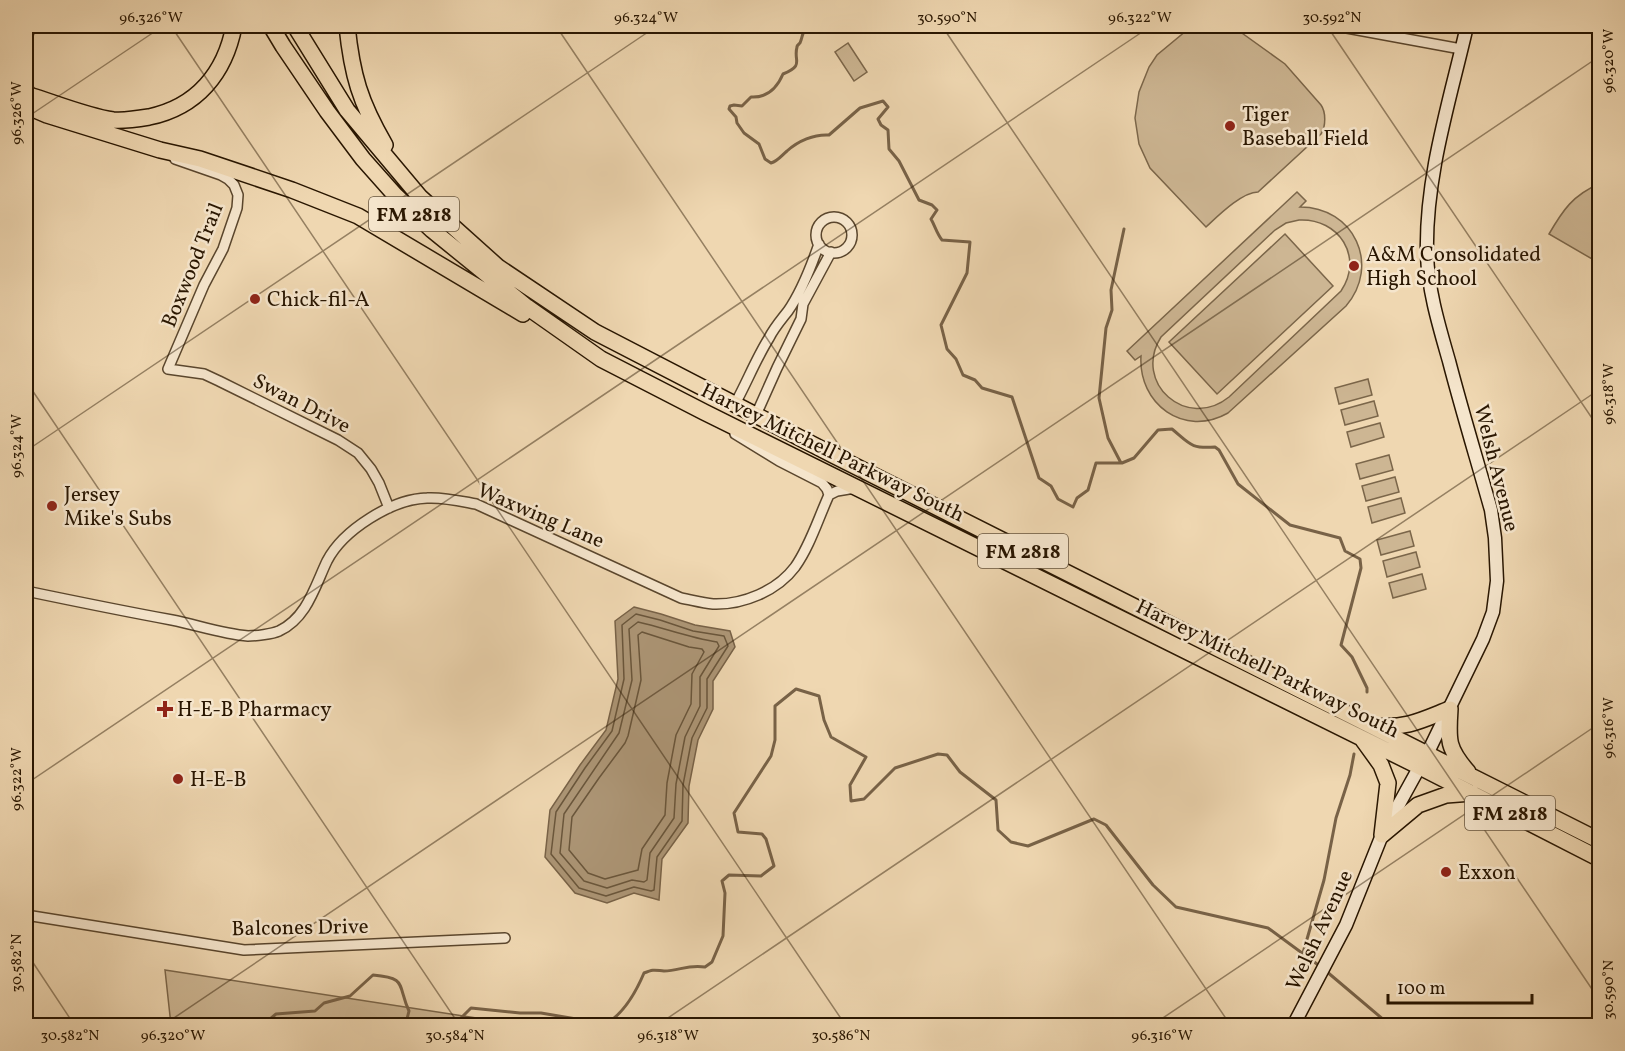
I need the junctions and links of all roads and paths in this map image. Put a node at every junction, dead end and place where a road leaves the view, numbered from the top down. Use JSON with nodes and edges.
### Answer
{"nodes":[{"id":1,"x":28,"y":26,"type":"edge"},
{"id":2,"x":234,"y":26,"type":"edge"},
{"id":3,"x":271,"y":26,"type":"edge"},
{"id":4,"x":295,"y":26,"type":"edge"},
{"id":5,"x":347,"y":26,"type":"edge"},
{"id":6,"x":1336,"y":26,"type":"edge"},
{"id":7,"x":1467,"y":26,"type":"edge"},
{"id":8,"x":26,"y":35,"type":"edge"},
{"id":9,"x":1461,"y":49,"type":"junction"},
{"id":10,"x":26,"y":91,"type":"edge"},
{"id":11,"x":26,"y":106,"type":"edge"},
{"id":12,"x":47,"y":115,"type":"junction"},
{"id":13,"x":26,"y":120,"type":"edge"},
{"id":14,"x":160,"y":150,"type":"junction"},
{"id":15,"x":420,"y":197,"type":"junction"},
{"id":16,"x":819,"y":244,"type":"junction"},
{"id":17,"x":831,"y":252,"type":"junction"},
{"id":18,"x":602,"y":359,"type":"junction"},
{"id":19,"x":168,"y":369,"type":"joint"},
{"id":20,"x":735,"y":404,"type":"junction"},
{"id":21,"x":704,"y":412,"type":"junction"},
{"id":22,"x":756,"y":415,"type":"junction"},
{"id":23,"x":856,"y":488,"type":"junction"},
{"id":24,"x":829,"y":495,"type":"junction"},
{"id":25,"x":389,"y":508,"type":"junction"},
{"id":26,"x":26,"y":591,"type":"edge"},
{"id":27,"x":1450,"y":709,"type":"junction"},
{"id":28,"x":1364,"y":731,"type":"junction"},
{"id":29,"x":1423,"y":761,"type":"junction"},
{"id":30,"x":1472,"y":777,"type":"junction"},
{"id":31,"x":1472,"y":793,"type":"junction"},
{"id":32,"x":1382,"y":835,"type":"junction"},
{"id":33,"x":1599,"y":841,"type":"edge"},
{"id":34,"x":1599,"y":859,"type":"edge"},
{"id":35,"x":26,"y":915,"type":"edge"},
{"id":36,"x":505,"y":938,"type":"dead end"},
{"id":37,"x":1293,"y":1026,"type":"edge"}],
"edges":[{"from":1,"to":8,"type":"main road"},
{"from":2,"to":10,"type":"highway"},
{"from":3,"to":18,"type":"highway","name":"Harvey Mitchell Parkway South","number":"FM 2818"},
{"from":4,"to":15,"type":"highway","name":"Harvey Mitchell Parkway South","number":"FM 2818"},
{"from":5,"to":15,"type":"highway"},
{"from":6,"to":9,"type":"street"},
{"from":7,"to":9,"type":"main road","name":"Welsh Avenue"},
{"from":9,"to":27,"type":"main road","name":"Welsh Avenue"},
{"from":11,"to":12,"type":"highway"},
{"from":12,"to":13,"type":"highway"},
{"from":12,"to":14,"type":"highway"},
{"from":14,"to":18,"type":"highway"},
{"from":14,"to":19,"type":"street","name":"Boxwood Trail"},
{"from":15,"to":20,"type":"highway","name":"Harvey Mitchell Parkway South","number":"FM 2818"},
{"from":16,"to":17,"type":"street"},
{"from":16,"to":17,"type":"street"},
{"from":16,"to":20,"type":"street"},
{"from":17,"to":22,"type":"street"},
{"from":18,"to":21,"type":"highway","name":"Harvey Mitchell Parkway South","number":"FM 2818"},
{"from":19,"to":25,"type":"street","name":"Swan Drive"},
{"from":20,"to":22,"type":"highway","name":"Harvey Mitchell Parkway South","number":"FM 2818"},
{"from":21,"to":23,"type":"highway","name":"Harvey Mitchell Parkway South","number":"FM 2818"},
{"from":21,"to":24,"type":"street"},
{"from":22,"to":28,"type":"highway","name":"Harvey Mitchell Parkway South","number":"FM 2818"},
{"from":23,"to":24,"type":"street"},
{"from":23,"to":28,"type":"highway","name":"Harvey Mitchell Parkway South","number":"FM 2818"},
{"from":24,"to":25,"type":"street","name":"Waxwing Lane"},
{"from":25,"to":26,"type":"street","name":"Waxwing Lane"},
{"from":27,"to":28,"type":"highway"},
{"from":27,"to":29,"type":"main road","name":"Welsh Avenue"},
{"from":27,"to":30,"type":"highway"},
{"from":28,"to":29,"type":"highway","name":"Harvey Mitchell Parkway South","number":"FM 2818"},
{"from":28,"to":32,"type":"highway"},
{"from":29,"to":30,"type":"highway","name":"Harvey Mitchell Parkway South","number":"FM 2818"},
{"from":29,"to":31,"type":"highway","name":"Harvey Mitchell Parkway South","number":"FM 2818"},
{"from":29,"to":32,"type":"main road","name":"Welsh Avenue"},
{"from":30,"to":33,"type":"highway","name":"Harvey Mitchell Parkway South","number":"FM 2818"},
{"from":31,"to":32,"type":"highway"},
{"from":31,"to":34,"type":"highway","name":"Harvey Mitchell Parkway South","number":"FM 2818"},
{"from":32,"to":37,"type":"main road","name":"Welsh Avenue"},
{"from":35,"to":36,"type":"street","name":"Balcones Drive"}]}
